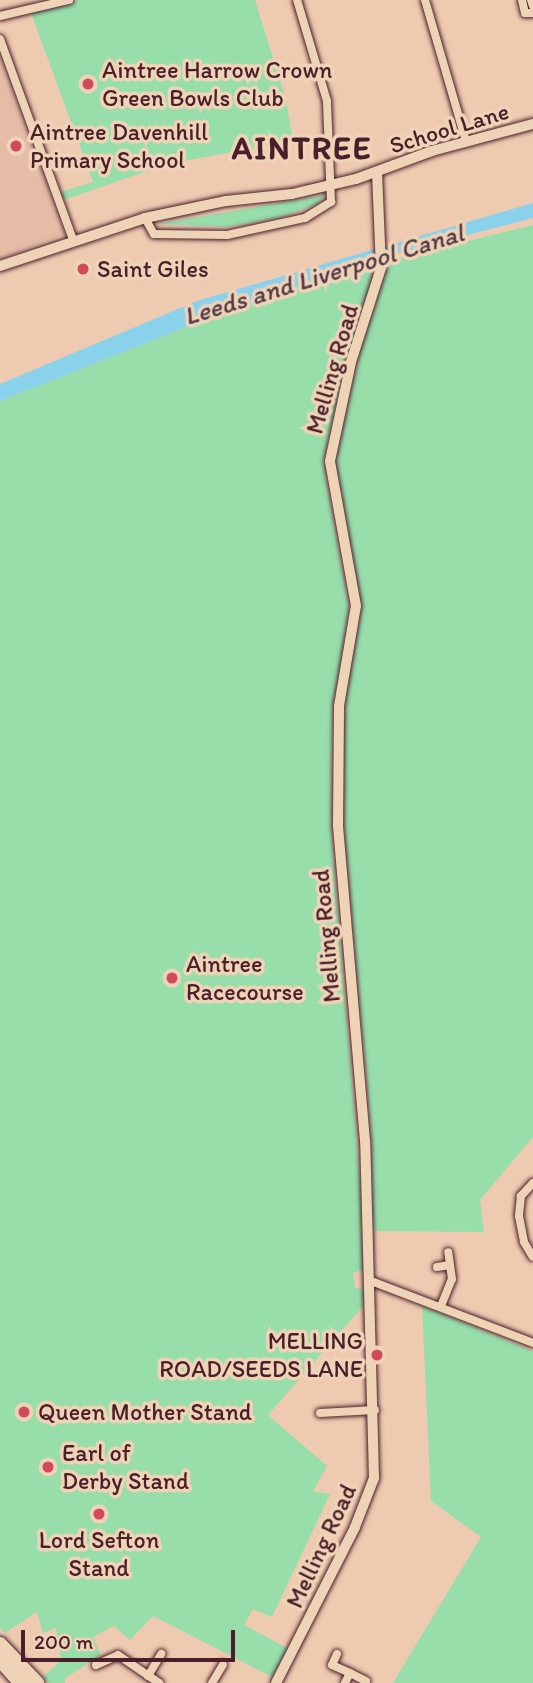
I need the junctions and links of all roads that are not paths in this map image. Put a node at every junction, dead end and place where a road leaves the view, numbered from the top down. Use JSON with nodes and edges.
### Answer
{"nodes":[{"id":1,"x":69,"y":0,"type":"edge"},
{"id":2,"x":297,"y":0,"type":"edge"},
{"id":3,"x":425,"y":0,"type":"edge"},
{"id":4,"x":522,"y":0,"type":"edge"},
{"id":5,"x":531,"y":0,"type":"edge"},
{"id":6,"x":533,"y":6,"type":"edge"},
{"id":7,"x":533,"y":13,"type":"edge"},
{"id":8,"x":0,"y":16,"type":"edge"},
{"id":9,"x":0,"y":39,"type":"edge"},
{"id":10,"x":533,"y":124,"type":"edge"},
{"id":11,"x":466,"y":141,"type":"junction"},
{"id":12,"x":377,"y":173,"type":"junction"},
{"id":13,"x":331,"y":185,"type":"junction"},
{"id":14,"x":145,"y":218,"type":"junction"},
{"id":15,"x":73,"y":240,"type":"junction"},
{"id":16,"x":0,"y":266,"type":"edge"},
{"id":17,"x":533,"y":1184,"type":"edge"},
{"id":18,"x":448,"y":1252,"type":"dead end"},
{"id":19,"x":533,"y":1257,"type":"edge"},
{"id":20,"x":450,"y":1265,"type":"junction"},
{"id":21,"x":437,"y":1267,"type":"dead end"},
{"id":22,"x":371,"y":1281,"type":"junction"},
{"id":23,"x":442,"y":1307,"type":"junction"},
{"id":24,"x":533,"y":1343,"type":"edge"},
{"id":25,"x":375,"y":1410,"type":"junction"},
{"id":26,"x":320,"y":1413,"type":"dead end"},
{"id":27,"x":0,"y":1644,"type":"edge"},
{"id":28,"x":161,"y":1654,"type":"dead end"},
{"id":29,"x":337,"y":1654,"type":"dead end"},
{"id":30,"x":0,"y":1660,"type":"edge"},
{"id":31,"x":96,"y":1665,"type":"dead end"},
{"id":32,"x":223,"y":1665,"type":"dead end"},
{"id":33,"x":350,"y":1673,"type":"junction"},
{"id":34,"x":148,"y":1676,"type":"junction"},
{"id":35,"x":23,"y":1680,"type":"edge"},
{"id":36,"x":366,"y":1681,"type":"dead end"},
{"id":37,"x":159,"y":1683,"type":"edge"},
{"id":38,"x":212,"y":1683,"type":"edge"},
{"id":39,"x":276,"y":1683,"type":"edge"},
{"id":40,"x":345,"y":1683,"type":"edge"}],
"edges":[{"from":1,"to":8,"type":"street"},
{"from":2,"to":13,"type":"street"},
{"from":3,"to":11,"type":"street"},
{"from":4,"to":7,"type":"street"},
{"from":5,"to":6,"type":"street"},
{"from":9,"to":15,"type":"street"},
{"from":10,"to":11,"type":"street","name":"School Lane"},
{"from":11,"to":12,"type":"street","name":"School Lane"},
{"from":12,"to":13,"type":"street","name":"School Lane"},
{"from":12,"to":22,"type":"street","name":"Melling Road"},
{"from":13,"to":14,"type":"street","name":"School Lane"},
{"from":13,"to":14,"type":"street"},
{"from":14,"to":15,"type":"street","name":"School Lane"},
{"from":15,"to":16,"type":"street","name":"School Lane"},
{"from":17,"to":19,"type":"street"},
{"from":18,"to":20,"type":"street"},
{"from":20,"to":21,"type":"street"},
{"from":20,"to":23,"type":"street"},
{"from":22,"to":23,"type":"street"},
{"from":22,"to":25,"type":"street","name":"Melling Road"},
{"from":23,"to":24,"type":"street"},
{"from":25,"to":26,"type":"street"},
{"from":25,"to":39,"type":"street","name":"Melling Road"},
{"from":27,"to":35,"type":"highway"},
{"from":28,"to":34,"type":"street"},
{"from":29,"to":33,"type":"street"},
{"from":30,"to":35,"type":"highway"},
{"from":31,"to":34,"type":"street"},
{"from":32,"to":38,"type":"street"},
{"from":33,"to":36,"type":"street"},
{"from":33,"to":40,"type":"street"},
{"from":34,"to":37,"type":"street"}]}
